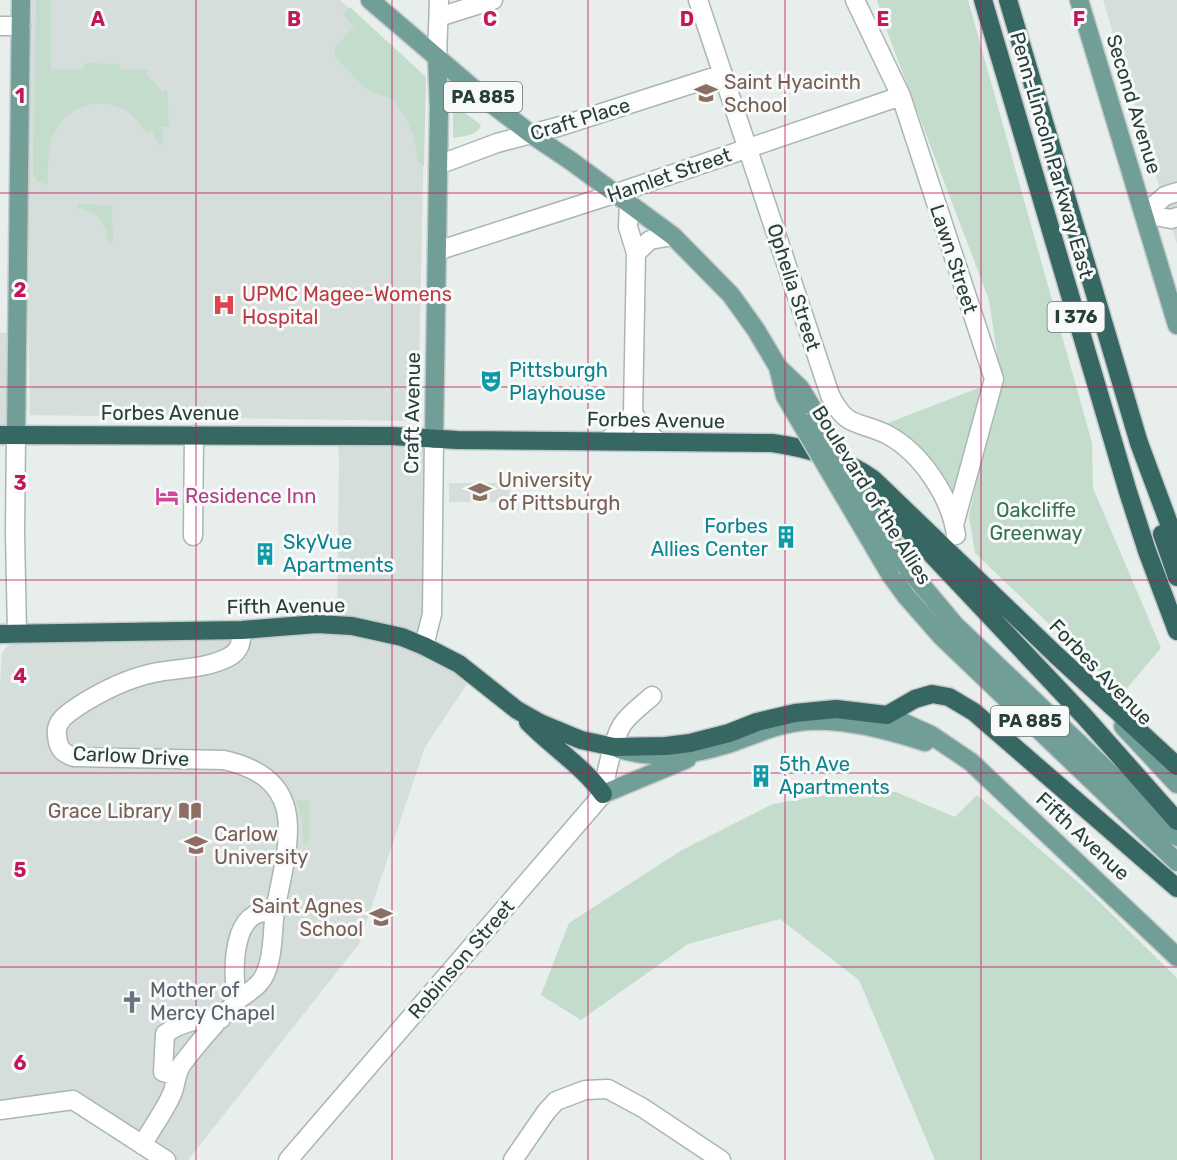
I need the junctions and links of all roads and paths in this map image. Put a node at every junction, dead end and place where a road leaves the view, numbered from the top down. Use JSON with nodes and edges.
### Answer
{"nodes":[{"id":1,"x":21,"y":0,"type":"edge"},
{"id":2,"x":370,"y":0,"type":"edge"},
{"id":3,"x":493,"y":0,"type":"edge"},
{"id":4,"x":698,"y":0,"type":"edge"},
{"id":5,"x":855,"y":0,"type":"edge"},
{"id":6,"x":982,"y":0,"type":"edge"},
{"id":7,"x":1008,"y":0,"type":"edge"},
{"id":8,"x":1079,"y":0,"type":"edge"},
{"id":9,"x":439,"y":8,"type":"edge"},
{"id":10,"x":0,"y":26,"type":"edge"},
{"id":11,"x":21,"y":26,"type":"junction"},
{"id":12,"x":437,"y":58,"type":"junction"},
{"id":13,"x":723,"y":74,"type":"junction"},
{"id":14,"x":901,"y":96,"type":"junction"},
{"id":15,"x":531,"y":134,"type":"junction"},
{"id":16,"x":748,"y":147,"type":"junction"},
{"id":17,"x":438,"y":165,"type":"junction"},
{"id":18,"x":1177,"y":192,"type":"edge"},
{"id":19,"x":623,"y":197,"type":"junction"},
{"id":20,"x":1144,"y":214,"type":"junction"},
{"id":21,"x":1177,"y":217,"type":"edge"},
{"id":22,"x":673,"y":236,"type":"junction"},
{"id":23,"x":436,"y":251,"type":"junction"},
{"id":24,"x":636,"y":253,"type":"junction"},
{"id":25,"x":1177,"y":325,"type":"edge"},
{"id":26,"x":778,"y":367,"type":"junction"},
{"id":27,"x":633,"y":413,"type":"junction"},
{"id":28,"x":8,"y":435,"type":"edge"},
{"id":29,"x":194,"y":435,"type":"junction"},
{"id":30,"x":434,"y":439,"type":"junction"},
{"id":31,"x":607,"y":441,"type":"junction"},
{"id":32,"x":657,"y":441,"type":"junction"},
{"id":33,"x":1139,"y":443,"type":"junction"},
{"id":34,"x":826,"y":456,"type":"junction"},
{"id":35,"x":955,"y":530,"type":"joint"},
{"id":36,"x":193,"y":536,"type":"dead end"},
{"id":37,"x":1177,"y":545,"type":"edge"},
{"id":38,"x":1177,"y":578,"type":"edge"},
{"id":39,"x":242,"y":630,"type":"junction"},
{"id":40,"x":1177,"y":631,"type":"edge"},
{"id":41,"x":8,"y":634,"type":"edge"},
{"id":42,"x":424,"y":646,"type":"junction"},
{"id":43,"x":1056,"y":655,"type":"junction"},
{"id":44,"x":652,"y":696,"type":"dead end"},
{"id":45,"x":517,"y":710,"type":"junction"},
{"id":46,"x":887,"y":715,"type":"junction"},
{"id":47,"x":614,"y":747,"type":"junction"},
{"id":48,"x":708,"y":749,"type":"junction"},
{"id":49,"x":955,"y":752,"type":"junction"},
{"id":50,"x":1177,"y":766,"type":"edge"},
{"id":51,"x":1177,"y":784,"type":"edge"},
{"id":52,"x":603,"y":794,"type":"junction"},
{"id":53,"x":1177,"y":821,"type":"edge"},
{"id":54,"x":1177,"y":837,"type":"edge"},
{"id":55,"x":1177,"y":861,"type":"edge"},
{"id":56,"x":1177,"y":888,"type":"edge"},
{"id":57,"x":275,"y":913,"type":"junction"},
{"id":58,"x":1177,"y":957,"type":"edge"},
{"id":59,"x":237,"y":1000,"type":"junction"},
{"id":60,"x":221,"y":1019,"type":"junction"},
{"id":61,"x":170,"y":1074,"type":"junction"},
{"id":62,"x":0,"y":1110,"type":"edge"},
{"id":63,"x":152,"y":1154,"type":"edge"},
{"id":64,"x":288,"y":1160,"type":"edge"},
{"id":65,"x":513,"y":1160,"type":"edge"},
{"id":66,"x":722,"y":1160,"type":"edge"}],
"edges":[{"from":1,"to":11,"type":"main road"},
{"from":2,"to":12,"type":"main road","name":"Boulevard of the Allies","number":"PA 885"},
{"from":3,"to":9,"type":"street"},
{"from":4,"to":13,"type":"street","name":"Ophelia Street"},
{"from":5,"to":14,"type":"street","name":"Lawn Street"},
{"from":6,"to":40,"type":"highway","name":"Penn-Lincoln Parkway East","number":"I 376"},
{"from":7,"to":33,"type":"highway","name":"Penn-Lincoln Parkway East","number":"I 376"},
{"from":8,"to":20,"type":"main road","name":"Second Avenue"},
{"from":9,"to":12,"type":"street","name":"Craft Avenue"},
{"from":10,"to":11,"type":"street"},
{"from":11,"to":28,"type":"main road"},
{"from":12,"to":15,"type":"main road","name":"Boulevard of the Allies","number":"PA 885"},
{"from":12,"to":17,"type":"main road","name":"Craft Avenue"},
{"from":13,"to":15,"type":"street","name":"Craft Place"},
{"from":13,"to":16,"type":"street","name":"Ophelia Street"},
{"from":14,"to":16,"type":"street","name":"Hamlet Street"},
{"from":14,"to":35,"type":"street","name":"Lawn Street"},
{"from":15,"to":17,"type":"street","name":"Craft Place"},
{"from":15,"to":19,"type":"main road","name":"Boulevard of the Allies","number":"PA 885"},
{"from":16,"to":19,"type":"street","name":"Hamlet Street"},
{"from":16,"to":35,"type":"street","name":"Ophelia Street"},
{"from":17,"to":23,"type":"main road","name":"Craft Avenue"},
{"from":18,"to":20,"type":"street"},
{"from":19,"to":22,"type":"main road","name":"Boulevard of the Allies","number":"PA 885"},
{"from":19,"to":23,"type":"street","name":"Hamlet Street"},
{"from":19,"to":24,"type":"street"},
{"from":20,"to":21,"type":"street"},
{"from":20,"to":25,"type":"main road","name":"Second Avenue"},
{"from":22,"to":24,"type":"street"},
{"from":22,"to":26,"type":"main road","name":"Boulevard of the Allies","number":"PA 885"},
{"from":23,"to":30,"type":"main road","name":"Craft Avenue"},
{"from":24,"to":27,"type":"street"},
{"from":26,"to":54,"type":"main road","name":"Boulevard of the Allies","number":"PA 885","bridge":true},
{"from":26,"to":55,"type":"main road","name":"Boulevard of the Allies","number":"PA 885","bridge":true},
{"from":27,"to":31,"type":"street"},
{"from":27,"to":32,"type":"street"},
{"from":28,"to":29,"type":"highway","name":"Forbes Avenue"},
{"from":28,"to":41,"type":"street"},
{"from":29,"to":30,"type":"highway","name":"Forbes Avenue"},
{"from":29,"to":36,"type":"street"},
{"from":30,"to":31,"type":"highway","name":"Forbes Avenue"},
{"from":30,"to":42,"type":"street","name":"Craft Avenue"},
{"from":31,"to":32,"type":"highway","name":"Forbes Avenue"},
{"from":32,"to":34,"type":"highway","name":"Forbes Avenue"},
{"from":33,"to":37,"type":"highway","name":"Penn-Lincoln Parkway East","number":"I 376"},
{"from":33,"to":38,"type":"highway"},
{"from":34,"to":43,"type":"highway","name":"Forbes Avenue"},
{"from":34,"to":53,"type":"highway"},
{"from":39,"to":41,"type":"highway","name":"Fifth Avenue"},
{"from":39,"to":42,"type":"highway","name":"Fifth Avenue"},
{"from":39,"to":57,"type":"street","name":"Carlow Drive"},
{"from":42,"to":45,"type":"highway","name":"Fifth Avenue"},
{"from":43,"to":50,"type":"highway"},
{"from":43,"to":51,"type":"main road","name":"Forbes Avenue"},
{"from":44,"to":47,"type":"street","name":"Robinson Street"},
{"from":45,"to":47,"type":"highway","name":"Fifth Avenue"},
{"from":45,"to":52,"type":"highway"},
{"from":46,"to":47,"type":"highway","name":"Fifth Avenue"},
{"from":46,"to":49,"type":"main road","name":"Fifth Avenue"},
{"from":46,"to":56,"type":"highway"},
{"from":47,"to":48,"type":"main road","name":"Fifth Avenue"},
{"from":47,"to":52,"type":"street","name":"Robinson Street"},
{"from":48,"to":49,"type":"main road","name":"Fifth Avenue"},
{"from":48,"to":52,"type":"main road"},
{"from":49,"to":58,"type":"main road","name":"Fifth Avenue"},
{"from":52,"to":64,"type":"street","name":"Robinson Street"},
{"from":57,"to":59,"type":"street","name":"Carlow Drive"},
{"from":57,"to":59,"type":"street"},
{"from":59,"to":60,"type":"street","name":"Carlow Drive"},
{"from":60,"to":61,"type":"street","name":"Carlow Drive"},
{"from":60,"to":61,"type":"street","name":"Carlow Drive"},
{"from":61,"to":63,"type":"street","name":"Carlow Drive"},
{"from":62,"to":63,"type":"street"},
{"from":65,"to":66,"type":"street"}]}
